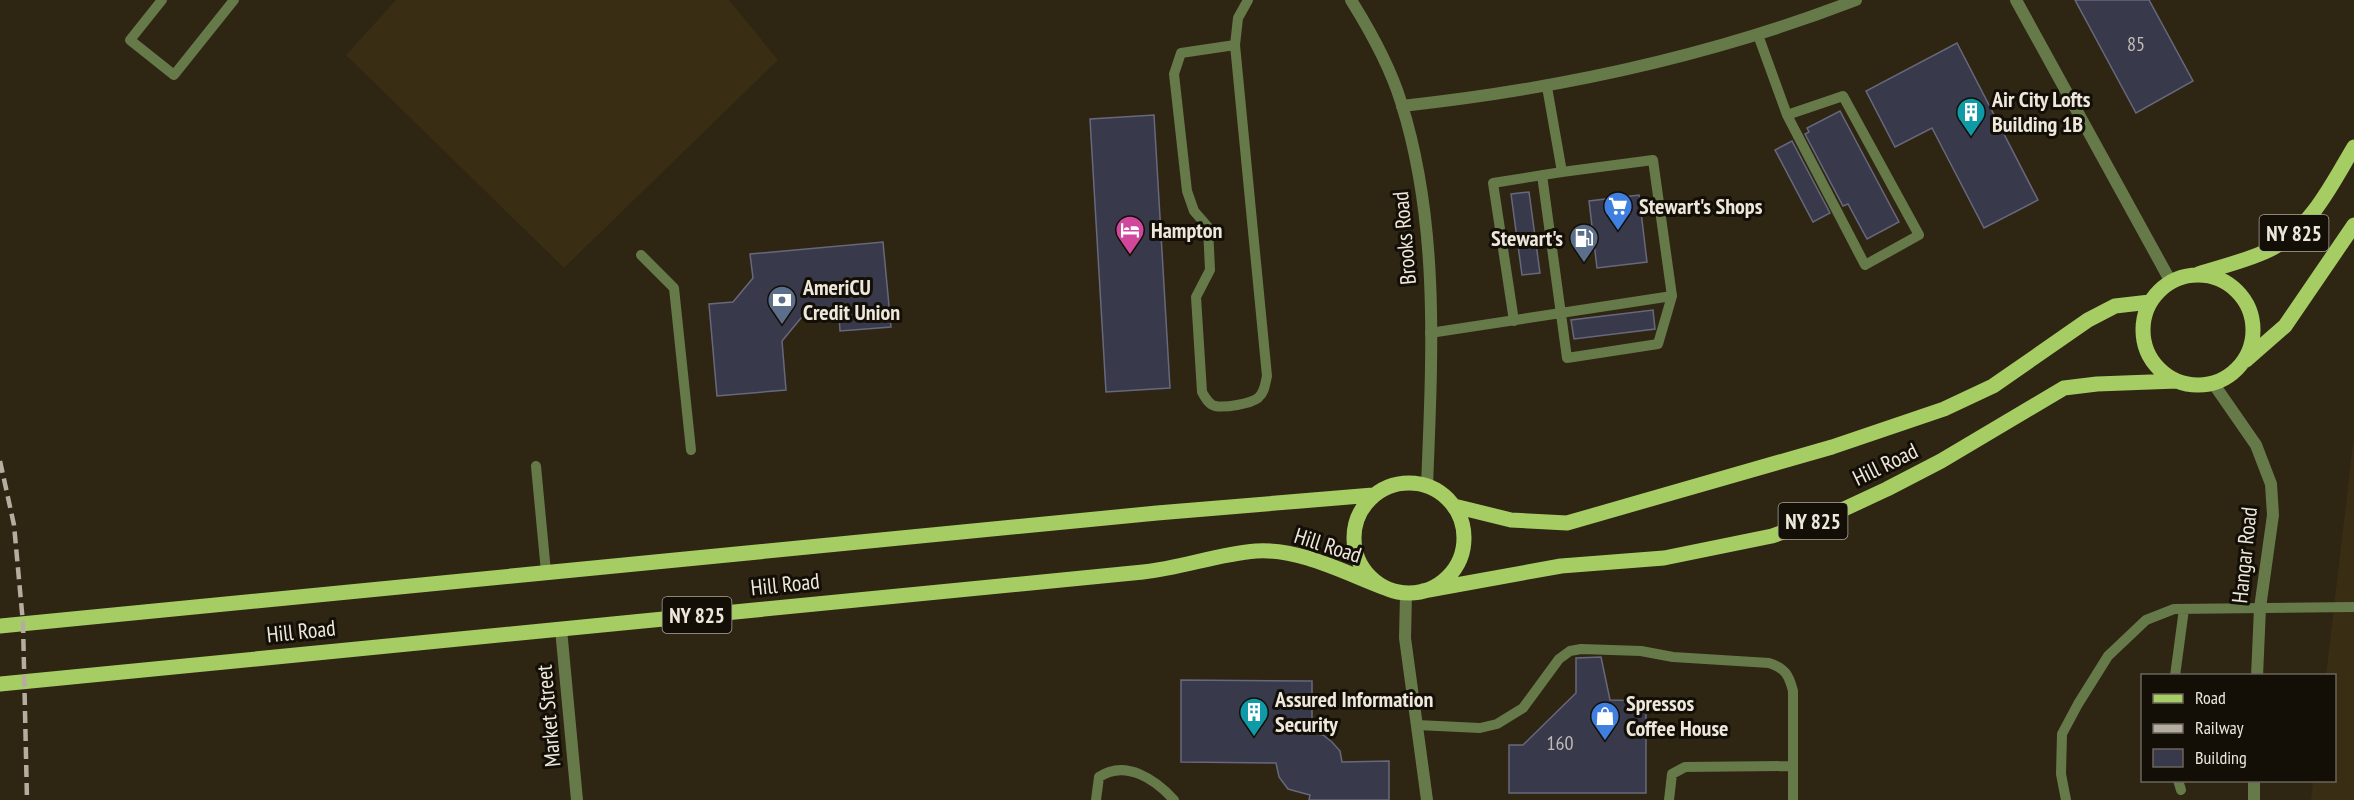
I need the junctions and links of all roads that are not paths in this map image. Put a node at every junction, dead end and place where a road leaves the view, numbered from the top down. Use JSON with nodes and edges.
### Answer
{"nodes":[{"id":1,"x":162,"y":0,"type":"edge"},
{"id":2,"x":234,"y":0,"type":"edge"},
{"id":3,"x":1248,"y":0,"type":"edge"},
{"id":4,"x":1351,"y":0,"type":"edge"},
{"id":5,"x":1856,"y":0,"type":"edge"},
{"id":6,"x":2016,"y":0,"type":"edge"},
{"id":7,"x":1758,"y":35,"type":"junction"},
{"id":8,"x":1235,"y":45,"type":"junction"},
{"id":9,"x":1547,"y":87,"type":"junction"},
{"id":10,"x":1402,"y":106,"type":"junction"},
{"id":11,"x":1787,"y":115,"type":"junction"},
{"id":12,"x":2354,"y":147,"type":"edge"},
{"id":13,"x":1562,"y":172,"type":"junction"},
{"id":14,"x":1542,"y":175,"type":"junction"},
{"id":15,"x":2354,"y":225,"type":"edge"},
{"id":16,"x":641,"y":255,"type":"dead end"},
{"id":17,"x":2197,"y":274,"type":"junction"},
{"id":18,"x":2171,"y":282,"type":"junction"},
{"id":19,"x":1672,"y":296,"type":"junction"},
{"id":20,"x":2150,"y":302,"type":"junction"},
{"id":21,"x":1561,"y":313,"type":"junction"},
{"id":22,"x":1514,"y":321,"type":"junction"},
{"id":23,"x":1430,"y":333,"type":"junction"},
{"id":24,"x":2241,"y":364,"type":"junction"},
{"id":25,"x":2177,"y":381,"type":"junction"},
{"id":26,"x":2212,"y":383,"type":"junction"},
{"id":27,"x":691,"y":450,"type":"dead end"},
{"id":28,"x":536,"y":466,"type":"dead end"},
{"id":29,"x":1427,"y":486,"type":"junction"},
{"id":30,"x":1373,"y":495,"type":"junction"},
{"id":31,"x":1454,"y":506,"type":"junction"},
{"id":32,"x":546,"y":572,"type":"junction"},
{"id":33,"x":1388,"y":589,"type":"junction"},
{"id":34,"x":1424,"y":591,"type":"junction"},
{"id":35,"x":1406,"y":594,"type":"junction"},
{"id":36,"x":2354,"y":607,"type":"edge"},
{"id":37,"x":2259,"y":608,"type":"junction"},
{"id":38,"x":2179,"y":609,"type":"junction"},
{"id":39,"x":0,"y":626,"type":"edge"},
{"id":40,"x":561,"y":629,"type":"junction"},
{"id":41,"x":2175,"y":674,"type":"edge"},
{"id":42,"x":2258,"y":674,"type":"edge"},
{"id":43,"x":0,"y":684,"type":"edge"},
{"id":44,"x":1417,"y":725,"type":"junction"},
{"id":45,"x":1793,"y":766,"type":"junction"},
{"id":46,"x":2254,"y":782,"type":"edge"},
{"id":47,"x":577,"y":800,"type":"edge"},
{"id":48,"x":1096,"y":800,"type":"edge"},
{"id":49,"x":1174,"y":800,"type":"edge"},
{"id":50,"x":1427,"y":800,"type":"edge"},
{"id":51,"x":1669,"y":800,"type":"edge"},
{"id":52,"x":1793,"y":800,"type":"edge"},
{"id":53,"x":2066,"y":800,"type":"edge"},
{"id":54,"x":2254,"y":800,"type":"edge"}],
"edges":[{"from":1,"to":2,"type":"lane"},
{"from":3,"to":8,"type":"lane"},
{"from":4,"to":10,"type":"street","name":"Brooks Road"},
{"from":5,"to":7,"type":"street"},
{"from":6,"to":18,"type":"street"},
{"from":7,"to":9,"type":"street"},
{"from":7,"to":11,"type":"lane"},
{"from":8,"to":8,"type":"lane"},
{"from":9,"to":10,"type":"street"},
{"from":9,"to":13,"type":"lane"},
{"from":10,"to":23,"type":"street","name":"Brooks Road"},
{"from":11,"to":11,"type":"lane"},
{"from":12,"to":17,"type":"main road","number":"NY 825"},
{"from":13,"to":14,"type":"lane"},
{"from":13,"to":19,"type":"lane"},
{"from":14,"to":21,"type":"lane"},
{"from":14,"to":22,"type":"lane"},
{"from":15,"to":24,"type":"main road","number":"NY 825"},
{"from":16,"to":27,"type":"lane"},
{"from":17,"to":18,"type":"main road","number":"NY 825"},
{"from":17,"to":24,"type":"main road"},
{"from":18,"to":20,"type":"main road","number":"NY 825"},
{"from":19,"to":21,"type":"lane"},
{"from":19,"to":21,"type":"lane"},
{"from":20,"to":25,"type":"main road"},
{"from":20,"to":31,"type":"main road","name":"Hill Road"},
{"from":21,"to":22,"type":"lane"},
{"from":22,"to":23,"type":"lane"},
{"from":23,"to":29,"type":"street","name":"Brooks Road"},
{"from":24,"to":26,"type":"main road","number":"NY 825"},
{"from":25,"to":26,"type":"main road","number":"NY 825"},
{"from":25,"to":34,"type":"main road","name":"Hill Road","number":"NY 825"},
{"from":26,"to":37,"type":"street","name":"Hangar Road"},
{"from":28,"to":32,"type":"lane"},
{"from":29,"to":30,"type":"main road"},
{"from":29,"to":31,"type":"main road"},
{"from":30,"to":32,"type":"main road","name":"Hill Road"},
{"from":30,"to":33,"type":"main road"},
{"from":31,"to":34,"type":"main road"},
{"from":32,"to":39,"type":"main road","name":"Hill Road"},
{"from":33,"to":35,"type":"main road","number":"NY 825"},
{"from":33,"to":40,"type":"main road","name":"Hill Road","number":"NY 825"},
{"from":34,"to":35,"type":"main road","number":"NY 825"},
{"from":35,"to":44,"type":"street"},
{"from":36,"to":37,"type":"lane"},
{"from":37,"to":38,"type":"lane"},
{"from":37,"to":42,"type":"street","name":"Hangar Road"},
{"from":38,"to":41,"type":"lane"},
{"from":38,"to":53,"type":"lane"},
{"from":40,"to":43,"type":"main road","name":"Hill Road","number":"NY 825"},
{"from":40,"to":47,"type":"street","name":"Market Street"},
{"from":44,"to":45,"type":"lane"},
{"from":44,"to":50,"type":"street"},
{"from":45,"to":51,"type":"lane"},
{"from":45,"to":52,"type":"lane"},
{"from":46,"to":54,"type":"street"},
{"from":48,"to":49,"type":"lane"}]}
